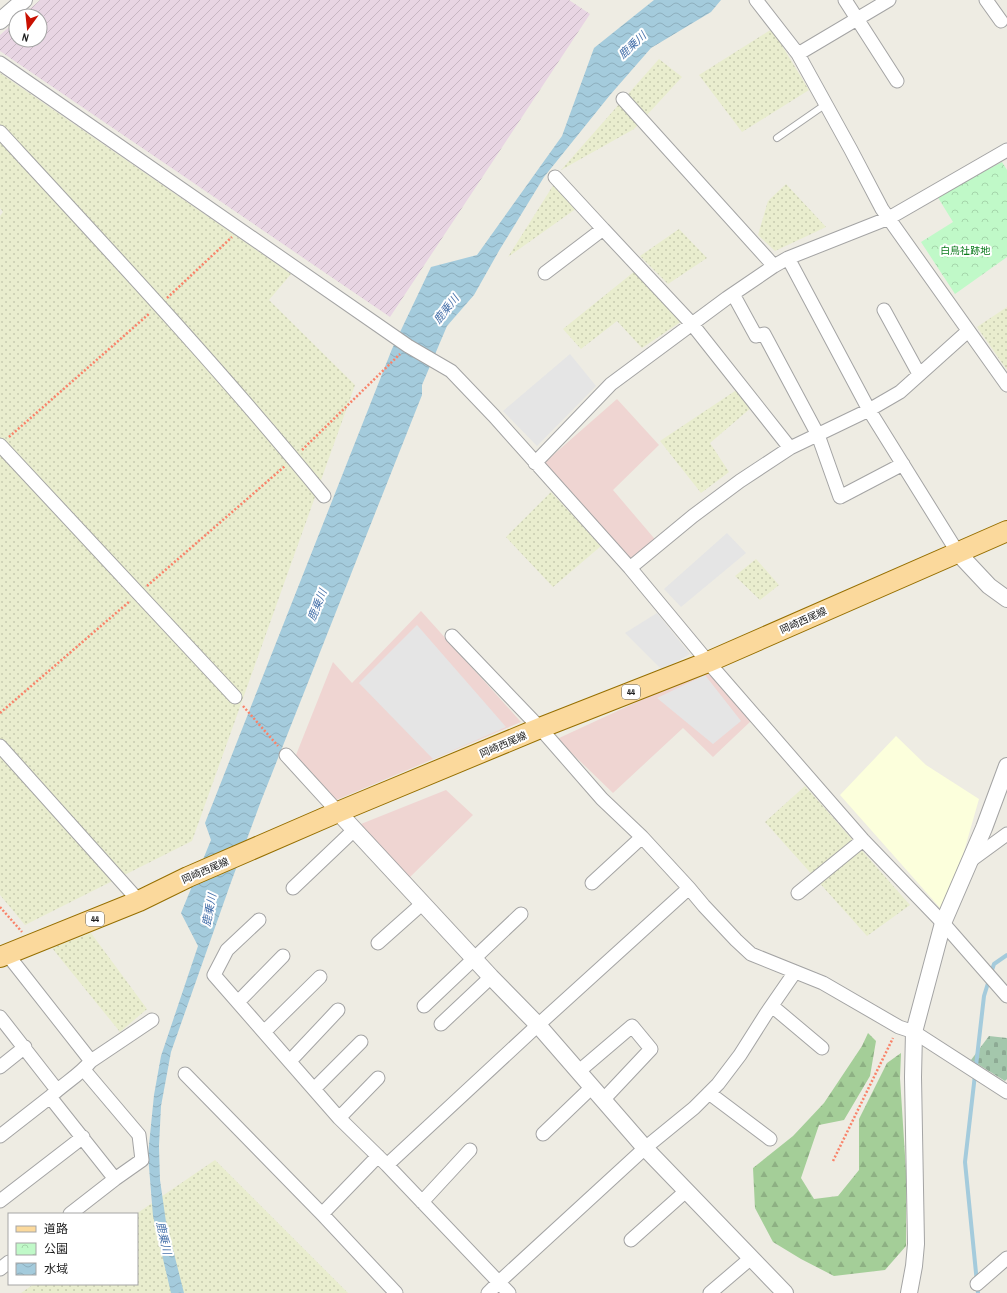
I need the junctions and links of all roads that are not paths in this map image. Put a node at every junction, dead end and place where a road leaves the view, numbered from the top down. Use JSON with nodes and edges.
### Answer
{"nodes":[{"id":1,"x":24,"y":0,"type":"edge"},
{"id":2,"x":756,"y":0,"type":"edge"},
{"id":3,"x":845,"y":0,"type":"edge"},
{"id":4,"x":889,"y":0,"type":"edge"},
{"id":5,"x":986,"y":0,"type":"edge"},
{"id":6,"x":858,"y":19,"type":"junction"},
{"id":7,"x":0,"y":21,"type":"edge"},
{"id":8,"x":1001,"y":21,"type":"dead end"},
{"id":9,"x":798,"y":54,"type":"junction"},
{"id":10,"x":0,"y":63,"type":"edge"},
{"id":11,"x":898,"y":81,"type":"dead end"},
{"id":12,"x":623,"y":99,"type":"dead end"},
{"id":13,"x":826,"y":104,"type":"junction"},
{"id":14,"x":0,"y":132,"type":"edge"},
{"id":15,"x":777,"y":138,"type":"dead end"},
{"id":16,"x":1007,"y":150,"type":"edge"},
{"id":17,"x":555,"y":177,"type":"dead end"},
{"id":18,"x":889,"y":218,"type":"junction"},
{"id":19,"x":603,"y":229,"type":"junction"},
{"id":20,"x":788,"y":258,"type":"junction"},
{"id":21,"x":774,"y":266,"type":"junction"},
{"id":22,"x":545,"y":273,"type":"dead end"},
{"id":23,"x":733,"y":294,"type":"junction"},
{"id":24,"x":884,"y":310,"type":"dead end"},
{"id":25,"x":692,"y":324,"type":"junction"},
{"id":26,"x":968,"y":331,"type":"junction"},
{"id":27,"x":919,"y":374,"type":"junction"},
{"id":28,"x":1007,"y":385,"type":"edge"},
{"id":29,"x":869,"y":410,"type":"junction"},
{"id":30,"x":818,"y":434,"type":"junction"},
{"id":31,"x":3,"y":443,"type":"edge"},
{"id":32,"x":790,"y":448,"type":"junction"},
{"id":33,"x":535,"y":463,"type":"junction"},
{"id":34,"x":903,"y":464,"type":"junction"},
{"id":35,"x":324,"y":496,"type":"dead end"},
{"id":36,"x":1007,"y":532,"type":"edge"},
{"id":37,"x":958,"y":553,"type":"junction"},
{"id":38,"x":630,"y":568,"type":"junction"},
{"id":39,"x":1007,"y":599,"type":"edge"},
{"id":40,"x":452,"y":636,"type":"dead end"},
{"id":41,"x":708,"y":662,"type":"junction"},
{"id":42,"x":235,"y":697,"type":"road end"},
{"id":43,"x":540,"y":728,"type":"junction"},
{"id":44,"x":0,"y":746,"type":"edge"},
{"id":45,"x":286,"y":755,"type":"road end"},
{"id":46,"x":1007,"y":766,"type":"edge"},
{"id":47,"x":338,"y":812,"type":"junction"},
{"id":48,"x":354,"y":830,"type":"junction"},
{"id":49,"x":1007,"y":834,"type":"edge"},
{"id":50,"x":642,"y":836,"type":"junction"},
{"id":51,"x":863,"y":840,"type":"junction"},
{"id":52,"x":970,"y":861,"type":"junction"},
{"id":53,"x":592,"y":884,"type":"dead end"},
{"id":54,"x":293,"y":888,"type":"dead end"},
{"id":55,"x":689,"y":888,"type":"junction"},
{"id":56,"x":798,"y":893,"type":"dead end"},
{"id":57,"x":139,"y":900,"type":"junction"},
{"id":58,"x":423,"y":903,"type":"junction"},
{"id":59,"x":521,"y":914,"type":"dead end"},
{"id":60,"x":259,"y":920,"type":"dead end"},
{"id":61,"x":944,"y":923,"type":"junction"},
{"id":62,"x":378,"y":943,"type":"dead end"},
{"id":63,"x":3,"y":956,"type":"edge"},
{"id":64,"x":284,"y":956,"type":"dead end"},
{"id":65,"x":475,"y":959,"type":"junction"},
{"id":66,"x":795,"y":972,"type":"junction"},
{"id":67,"x":320,"y":977,"type":"dead end"},
{"id":68,"x":491,"y":977,"type":"junction"},
{"id":69,"x":1007,"y":996,"type":"edge"},
{"id":70,"x":238,"y":1002,"type":"junction"},
{"id":71,"x":424,"y":1006,"type":"dead end"},
{"id":72,"x":772,"y":1006,"type":"junction"},
{"id":73,"x":338,"y":1010,"type":"dead end"},
{"id":74,"x":0,"y":1017,"type":"edge"},
{"id":75,"x":152,"y":1020,"type":"dead end"},
{"id":76,"x":441,"y":1024,"type":"dead end"},
{"id":77,"x":538,"y":1026,"type":"junction"},
{"id":78,"x":264,"y":1032,"type":"junction"},
{"id":79,"x":914,"y":1032,"type":"junction"},
{"id":80,"x":362,"y":1042,"type":"dead end"},
{"id":81,"x":25,"y":1048,"type":"junction"},
{"id":82,"x":822,"y":1048,"type":"dead end"},
{"id":83,"x":290,"y":1061,"type":"junction"},
{"id":84,"x":88,"y":1065,"type":"junction"},
{"id":85,"x":0,"y":1067,"type":"edge"},
{"id":86,"x":578,"y":1072,"type":"junction"},
{"id":87,"x":185,"y":1074,"type":"dead end"},
{"id":88,"x":378,"y":1078,"type":"dead end"},
{"id":89,"x":592,"y":1087,"type":"junction"},
{"id":90,"x":314,"y":1089,"type":"junction"},
{"id":91,"x":1006,"y":1090,"type":"edge"},
{"id":92,"x":54,"y":1093,"type":"junction"},
{"id":93,"x":709,"y":1093,"type":"junction"},
{"id":94,"x":603,"y":1100,"type":"junction"},
{"id":95,"x":339,"y":1118,"type":"junction"},
{"id":96,"x":543,"y":1134,"type":"dead end"},
{"id":97,"x":0,"y":1136,"type":"edge"},
{"id":98,"x":83,"y":1137,"type":"junction"},
{"id":99,"x":770,"y":1139,"type":"dead end"},
{"id":100,"x":645,"y":1148,"type":"junction"},
{"id":101,"x":470,"y":1150,"type":"dead end"},
{"id":102,"x":383,"y":1161,"type":"junction"},
{"id":103,"x":115,"y":1178,"type":"junction"},
{"id":104,"x":686,"y":1191,"type":"junction"},
{"id":105,"x":0,"y":1200,"type":"edge"},
{"id":106,"x":422,"y":1202,"type":"junction"},
{"id":107,"x":71,"y":1213,"type":"edge"},
{"id":108,"x":322,"y":1214,"type":"junction"},
{"id":109,"x":631,"y":1240,"type":"dead end"},
{"id":110,"x":751,"y":1258,"type":"junction"},
{"id":111,"x":1007,"y":1258,"type":"edge"},
{"id":112,"x":8,"y":1263,"type":"edge"},
{"id":113,"x":0,"y":1269,"type":"edge"},
{"id":114,"x":499,"y":1282,"type":"junction"},
{"id":115,"x":977,"y":1284,"type":"dead end"},
{"id":116,"x":396,"y":1293,"type":"edge"},
{"id":117,"x":488,"y":1293,"type":"edge"},
{"id":118,"x":508,"y":1293,"type":"edge"},
{"id":119,"x":710,"y":1293,"type":"edge"},
{"id":120,"x":785,"y":1293,"type":"edge"},
{"id":121,"x":909,"y":1293,"type":"edge"}],
"edges":[{"from":1,"to":7,"type":"street"},
{"from":2,"to":9,"type":"street"},
{"from":3,"to":6,"type":"street"},
{"from":4,"to":6,"type":"street"},
{"from":5,"to":8,"type":"street"},
{"from":6,"to":9,"type":"street"},
{"from":6,"to":11,"type":"street"},
{"from":9,"to":13,"type":"street"},
{"from":10,"to":33,"type":"street"},
{"from":12,"to":21,"type":"street"},
{"from":13,"to":15,"type":"lane"},
{"from":13,"to":18,"type":"street"},
{"from":14,"to":35,"type":"street"},
{"from":16,"to":18,"type":"street"},
{"from":17,"to":19,"type":"street"},
{"from":18,"to":20,"type":"street"},
{"from":18,"to":26,"type":"street"},
{"from":19,"to":22,"type":"street"},
{"from":19,"to":25,"type":"street"},
{"from":20,"to":21,"type":"street"},
{"from":20,"to":29,"type":"street"},
{"from":21,"to":23,"type":"street"},
{"from":23,"to":25,"type":"street"},
{"from":23,"to":30,"type":"street"},
{"from":24,"to":27,"type":"street"},
{"from":25,"to":32,"type":"street"},
{"from":25,"to":33,"type":"street"},
{"from":26,"to":27,"type":"street"},
{"from":26,"to":28,"type":"street"},
{"from":27,"to":29,"type":"street"},
{"from":29,"to":30,"type":"street"},
{"from":29,"to":34,"type":"street"},
{"from":30,"to":32,"type":"street"},
{"from":30,"to":34,"type":"street"},
{"from":31,"to":42,"type":"street"},
{"from":32,"to":38,"type":"street"},
{"from":33,"to":38,"type":"street"},
{"from":34,"to":37,"type":"street"},
{"from":36,"to":37,"type":"main road","name":"岡崎西尾線","number":"44"},
{"from":37,"to":39,"type":"street"},
{"from":37,"to":41,"type":"main road","name":"岡崎西尾線","number":"44"},
{"from":38,"to":41,"type":"street"},
{"from":40,"to":43,"type":"street"},
{"from":41,"to":43,"type":"main road","name":"岡崎西尾線","number":"44"},
{"from":41,"to":51,"type":"street"},
{"from":43,"to":47,"type":"main road","name":"岡崎西尾線","number":"44"},
{"from":43,"to":50,"type":"street"},
{"from":44,"to":57,"type":"street"},
{"from":45,"to":47,"type":"street"},
{"from":46,"to":52,"type":"street"},
{"from":47,"to":48,"type":"street"},
{"from":47,"to":57,"type":"main road","name":"岡崎西尾線","number":"44"},
{"from":48,"to":54,"type":"street"},
{"from":48,"to":58,"type":"street"},
{"from":49,"to":52,"type":"street"},
{"from":50,"to":53,"type":"street"},
{"from":50,"to":55,"type":"street"},
{"from":51,"to":56,"type":"street"},
{"from":51,"to":61,"type":"street"},
{"from":52,"to":61,"type":"street"},
{"from":55,"to":66,"type":"street"},
{"from":55,"to":77,"type":"street"},
{"from":57,"to":63,"type":"main road","name":"岡崎西尾線","number":"44"},
{"from":58,"to":62,"type":"street"},
{"from":58,"to":65,"type":"street"},
{"from":59,"to":65,"type":"street"},
{"from":60,"to":70,"type":"street"},
{"from":61,"to":69,"type":"street"},
{"from":61,"to":79,"type":"street"},
{"from":63,"to":84,"type":"street"},
{"from":64,"to":70,"type":"street"},
{"from":65,"to":68,"type":"street"},
{"from":65,"to":71,"type":"street"},
{"from":66,"to":72,"type":"street"},
{"from":66,"to":79,"type":"street"},
{"from":67,"to":78,"type":"street"},
{"from":68,"to":76,"type":"street"},
{"from":68,"to":77,"type":"street"},
{"from":70,"to":78,"type":"street"},
{"from":72,"to":82,"type":"street"},
{"from":72,"to":93,"type":"street"},
{"from":73,"to":83,"type":"street"},
{"from":74,"to":81,"type":"street"},
{"from":75,"to":84,"type":"street"},
{"from":77,"to":86,"type":"street"},
{"from":77,"to":102,"type":"street"},
{"from":78,"to":83,"type":"street"},
{"from":79,"to":91,"type":"street"},
{"from":79,"to":121,"type":"street"},
{"from":80,"to":90,"type":"street"},
{"from":81,"to":85,"type":"street"},
{"from":81,"to":92,"type":"street"},
{"from":83,"to":90,"type":"street"},
{"from":84,"to":92,"type":"street"},
{"from":84,"to":103,"type":"street"},
{"from":86,"to":89,"type":"street"},
{"from":86,"to":94,"type":"street"},
{"from":87,"to":108,"type":"street"},
{"from":88,"to":95,"type":"street"},
{"from":89,"to":94,"type":"street"},
{"from":89,"to":96,"type":"street"},
{"from":90,"to":95,"type":"street"},
{"from":92,"to":97,"type":"street"},
{"from":92,"to":98,"type":"street"},
{"from":93,"to":99,"type":"street"},
{"from":93,"to":100,"type":"street"},
{"from":94,"to":100,"type":"street"},
{"from":95,"to":102,"type":"street"},
{"from":98,"to":103,"type":"street"},
{"from":98,"to":105,"type":"street"},
{"from":100,"to":104,"type":"street"},
{"from":100,"to":114,"type":"street"},
{"from":101,"to":106,"type":"street"},
{"from":102,"to":106,"type":"street"},
{"from":102,"to":108,"type":"street"},
{"from":103,"to":107,"type":"street"},
{"from":104,"to":109,"type":"street"},
{"from":104,"to":110,"type":"street"},
{"from":106,"to":114,"type":"street"},
{"from":108,"to":116,"type":"street"},
{"from":110,"to":119,"type":"street"},
{"from":110,"to":120,"type":"street"},
{"from":111,"to":115,"type":"street"},
{"from":112,"to":113,"type":"street"},
{"from":114,"to":117,"type":"street"},
{"from":114,"to":118,"type":"street"}]}
